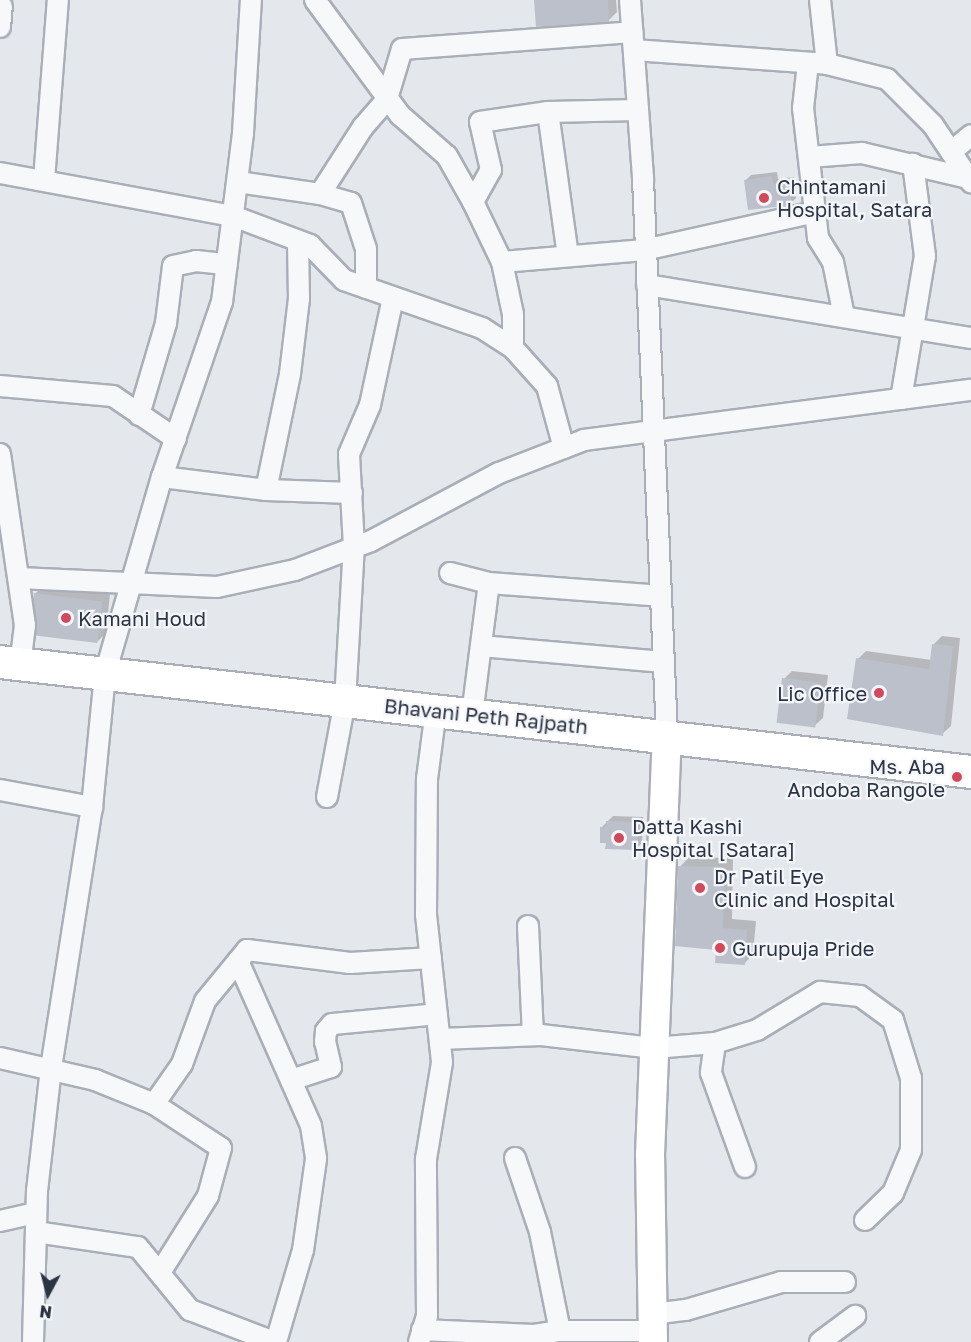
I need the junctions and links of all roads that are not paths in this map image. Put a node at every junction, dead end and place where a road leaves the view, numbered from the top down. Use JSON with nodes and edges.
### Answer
{"nodes":[{"id":1,"x":58,"y":0,"type":"edge"},
{"id":2,"x":251,"y":0,"type":"edge"},
{"id":3,"x":315,"y":0,"type":"edge"},
{"id":4,"x":630,"y":0,"type":"edge"},
{"id":5,"x":822,"y":1,"type":"edge"},
{"id":6,"x":5,"y":4,"type":"edge"},
{"id":7,"x":0,"y":27,"type":"edge"},
{"id":8,"x":633,"y":41,"type":"junction"},
{"id":9,"x":818,"y":63,"type":"junction"},
{"id":10,"x":387,"y":99,"type":"junction"},
{"id":11,"x":638,"y":110,"type":"junction"},
{"id":12,"x":548,"y":112,"type":"junction"},
{"id":13,"x":971,"y":135,"type":"edge"},
{"id":14,"x":951,"y":152,"type":"junction"},
{"id":15,"x":808,"y":157,"type":"junction"},
{"id":16,"x":913,"y":164,"type":"junction"},
{"id":17,"x":0,"y":173,"type":"edge"},
{"id":18,"x":44,"y":180,"type":"junction"},
{"id":19,"x":969,"y":180,"type":"edge"},
{"id":20,"x":238,"y":182,"type":"junction"},
{"id":21,"x":320,"y":194,"type":"junction"},
{"id":22,"x":473,"y":202,"type":"junction"},
{"id":23,"x":815,"y":212,"type":"junction"},
{"id":24,"x":233,"y":216,"type":"junction"},
{"id":25,"x":298,"y":241,"type":"junction"},
{"id":26,"x":644,"y":250,"type":"junction"},
{"id":27,"x":568,"y":256,"type":"junction"},
{"id":28,"x":502,"y":262,"type":"junction"},
{"id":29,"x":227,"y":264,"type":"junction"},
{"id":30,"x":647,"y":285,"type":"junction"},
{"id":31,"x":366,"y":288,"type":"junction"},
{"id":32,"x":393,"y":298,"type":"junction"},
{"id":33,"x":844,"y":316,"type":"junction"},
{"id":34,"x":912,"y":328,"type":"junction"},
{"id":35,"x":971,"y":338,"type":"edge"},
{"id":36,"x":513,"y":348,"type":"junction"},
{"id":37,"x":0,"y":386,"type":"edge"},
{"id":38,"x":971,"y":390,"type":"edge"},
{"id":39,"x":901,"y":399,"type":"junction"},
{"id":40,"x":139,"y":415,"type":"junction"},
{"id":41,"x":653,"y":432,"type":"junction"},
{"id":42,"x":177,"y":439,"type":"junction"},
{"id":43,"x":564,"y":448,"type":"junction"},
{"id":44,"x":0,"y":458,"type":"edge"},
{"id":45,"x":162,"y":477,"type":"junction"},
{"id":46,"x":266,"y":490,"type":"junction"},
{"id":47,"x":352,"y":493,"type":"junction"},
{"id":48,"x":354,"y":547,"type":"junction"},
{"id":49,"x":450,"y":573,"type":"dead end"},
{"id":50,"x":19,"y":578,"type":"junction"},
{"id":51,"x":130,"y":582,"type":"junction"},
{"id":52,"x":489,"y":583,"type":"junction"},
{"id":53,"x":660,"y":596,"type":"junction"},
{"id":54,"x":481,"y":646,"type":"junction"},
{"id":55,"x":663,"y":662,"type":"junction"},
{"id":56,"x":10,"y":663,"type":"edge"},
{"id":57,"x":105,"y":674,"type":"junction"},
{"id":58,"x":345,"y":700,"type":"junction"},
{"id":59,"x":436,"y":710,"type":"junction"},
{"id":60,"x":472,"y":715,"type":"junction"},
{"id":61,"x":667,"y":736,"type":"junction"},
{"id":62,"x":971,"y":772,"type":"edge"},
{"id":63,"x":0,"y":790,"type":"edge"},
{"id":64,"x":327,"y":796,"type":"dead end"},
{"id":65,"x":92,"y":807,"type":"junction"},
{"id":66,"x":528,"y":926,"type":"dead end"},
{"id":67,"x":431,"y":958,"type":"junction"},
{"id":68,"x":238,"y":961,"type":"junction"},
{"id":69,"x":437,"y":1014,"type":"junction"},
{"id":70,"x":533,"y":1035,"type":"junction"},
{"id":71,"x":440,"y":1039,"type":"junction"},
{"id":72,"x":715,"y":1043,"type":"junction"},
{"id":73,"x":654,"y":1048,"type":"junction"},
{"id":74,"x":0,"y":1058,"type":"edge"},
{"id":75,"x":51,"y":1068,"type":"junction"},
{"id":76,"x":291,"y":1080,"type":"junction"},
{"id":77,"x":154,"y":1104,"type":"junction"},
{"id":78,"x":514,"y":1158,"type":"dead end"},
{"id":79,"x":745,"y":1167,"type":"dead end"},
{"id":80,"x":866,"y":1220,"type":"dead end"},
{"id":81,"x":0,"y":1221,"type":"edge"},
{"id":82,"x":35,"y":1223,"type":"junction"},
{"id":83,"x":161,"y":1271,"type":"junction"},
{"id":84,"x":845,"y":1282,"type":"dead end"},
{"id":85,"x":855,"y":1316,"type":"dead end"},
{"id":86,"x":652,"y":1329,"type":"edge"},
{"id":87,"x":560,"y":1330,"type":"junction"},
{"id":88,"x":228,"y":1334,"type":"edge"},
{"id":89,"x":421,"y":1336,"type":"edge"},
{"id":90,"x":33,"y":1342,"type":"edge"},
{"id":91,"x":275,"y":1342,"type":"edge"},
{"id":92,"x":820,"y":1342,"type":"edge"}],
"edges":[{"from":1,"to":18,"type":"street"},
{"from":2,"to":20,"type":"street"},
{"from":3,"to":10,"type":"street"},
{"from":4,"to":8,"type":"street"},
{"from":5,"to":9,"type":"street"},
{"from":6,"to":7,"type":"street"},
{"from":8,"to":9,"type":"street"},
{"from":8,"to":10,"type":"street"},
{"from":8,"to":11,"type":"street"},
{"from":9,"to":14,"type":"street"},
{"from":9,"to":15,"type":"street"},
{"from":10,"to":21,"type":"street"},
{"from":10,"to":22,"type":"street"},
{"from":11,"to":12,"type":"street"},
{"from":11,"to":26,"type":"street"},
{"from":12,"to":22,"type":"street"},
{"from":12,"to":27,"type":"street"},
{"from":13,"to":14,"type":"street"},
{"from":14,"to":19,"type":"street"},
{"from":15,"to":16,"type":"street"},
{"from":15,"to":23,"type":"street"},
{"from":16,"to":19,"type":"street"},
{"from":16,"to":34,"type":"street"},
{"from":17,"to":18,"type":"street"},
{"from":18,"to":24,"type":"street"},
{"from":20,"to":21,"type":"street"},
{"from":20,"to":24,"type":"street"},
{"from":21,"to":31,"type":"street"},
{"from":22,"to":28,"type":"street"},
{"from":23,"to":26,"type":"street"},
{"from":23,"to":33,"type":"street"},
{"from":24,"to":25,"type":"street"},
{"from":24,"to":29,"type":"street"},
{"from":25,"to":31,"type":"street"},
{"from":25,"to":46,"type":"street"},
{"from":26,"to":27,"type":"street"},
{"from":26,"to":30,"type":"street"},
{"from":27,"to":28,"type":"street"},
{"from":28,"to":36,"type":"street"},
{"from":29,"to":40,"type":"street"},
{"from":29,"to":42,"type":"street"},
{"from":30,"to":33,"type":"street"},
{"from":30,"to":41,"type":"street"},
{"from":31,"to":32,"type":"street"},
{"from":32,"to":36,"type":"street"},
{"from":32,"to":47,"type":"street"},
{"from":33,"to":34,"type":"street"},
{"from":34,"to":35,"type":"street"},
{"from":34,"to":39,"type":"street"},
{"from":36,"to":43,"type":"street"},
{"from":37,"to":40,"type":"street"},
{"from":38,"to":39,"type":"street"},
{"from":39,"to":41,"type":"street"},
{"from":40,"to":42,"type":"street"},
{"from":41,"to":43,"type":"street"},
{"from":41,"to":53,"type":"street"},
{"from":42,"to":45,"type":"street"},
{"from":43,"to":48,"type":"street"},
{"from":44,"to":50,"type":"street"},
{"from":45,"to":46,"type":"street"},
{"from":45,"to":51,"type":"street"},
{"from":46,"to":47,"type":"street"},
{"from":47,"to":48,"type":"street"},
{"from":48,"to":51,"type":"street"},
{"from":48,"to":58,"type":"street"},
{"from":49,"to":52,"type":"street"},
{"from":50,"to":51,"type":"street"},
{"from":50,"to":56,"type":"street"},
{"from":51,"to":57,"type":"street"},
{"from":52,"to":53,"type":"street"},
{"from":52,"to":54,"type":"street"},
{"from":53,"to":55,"type":"street"},
{"from":54,"to":55,"type":"street"},
{"from":54,"to":60,"type":"street"},
{"from":55,"to":61,"type":"street"},
{"from":56,"to":57,"type":"main road","name":"Bhavani Peth Rajpath"},
{"from":57,"to":58,"type":"main road","name":"Bhavani Peth Rajpath"},
{"from":57,"to":65,"type":"street"},
{"from":58,"to":59,"type":"main road","name":"Bhavani Peth Rajpath"},
{"from":58,"to":64,"type":"street"},
{"from":59,"to":60,"type":"main road","name":"Bhavani Peth Rajpath"},
{"from":59,"to":67,"type":"street"},
{"from":60,"to":61,"type":"main road","name":"Bhavani Peth Rajpath"},
{"from":61,"to":62,"type":"main road","name":"Bhavani Peth Rajpath"},
{"from":61,"to":73,"type":"main road"},
{"from":63,"to":65,"type":"street"},
{"from":65,"to":75,"type":"street"},
{"from":66,"to":70,"type":"street"},
{"from":67,"to":68,"type":"street"},
{"from":67,"to":69,"type":"street"},
{"from":68,"to":76,"type":"street"},
{"from":68,"to":77,"type":"street"},
{"from":69,"to":71,"type":"street"},
{"from":69,"to":76,"type":"street"},
{"from":70,"to":71,"type":"street"},
{"from":70,"to":73,"type":"street"},
{"from":71,"to":89,"type":"street"},
{"from":72,"to":73,"type":"street"},
{"from":72,"to":79,"type":"street"},
{"from":72,"to":80,"type":"street"},
{"from":73,"to":86,"type":"main road"},
{"from":74,"to":75,"type":"street"},
{"from":75,"to":77,"type":"street"},
{"from":75,"to":82,"type":"street"},
{"from":76,"to":91,"type":"street"},
{"from":77,"to":83,"type":"street"},
{"from":78,"to":87,"type":"street"},
{"from":81,"to":82,"type":"street"},
{"from":82,"to":83,"type":"street"},
{"from":82,"to":90,"type":"street"},
{"from":83,"to":88,"type":"street"},
{"from":84,"to":86,"type":"street"},
{"from":85,"to":92,"type":"street"},
{"from":86,"to":87,"type":"street"},
{"from":87,"to":89,"type":"street"},
{"from":88,"to":91,"type":"street"}]}
